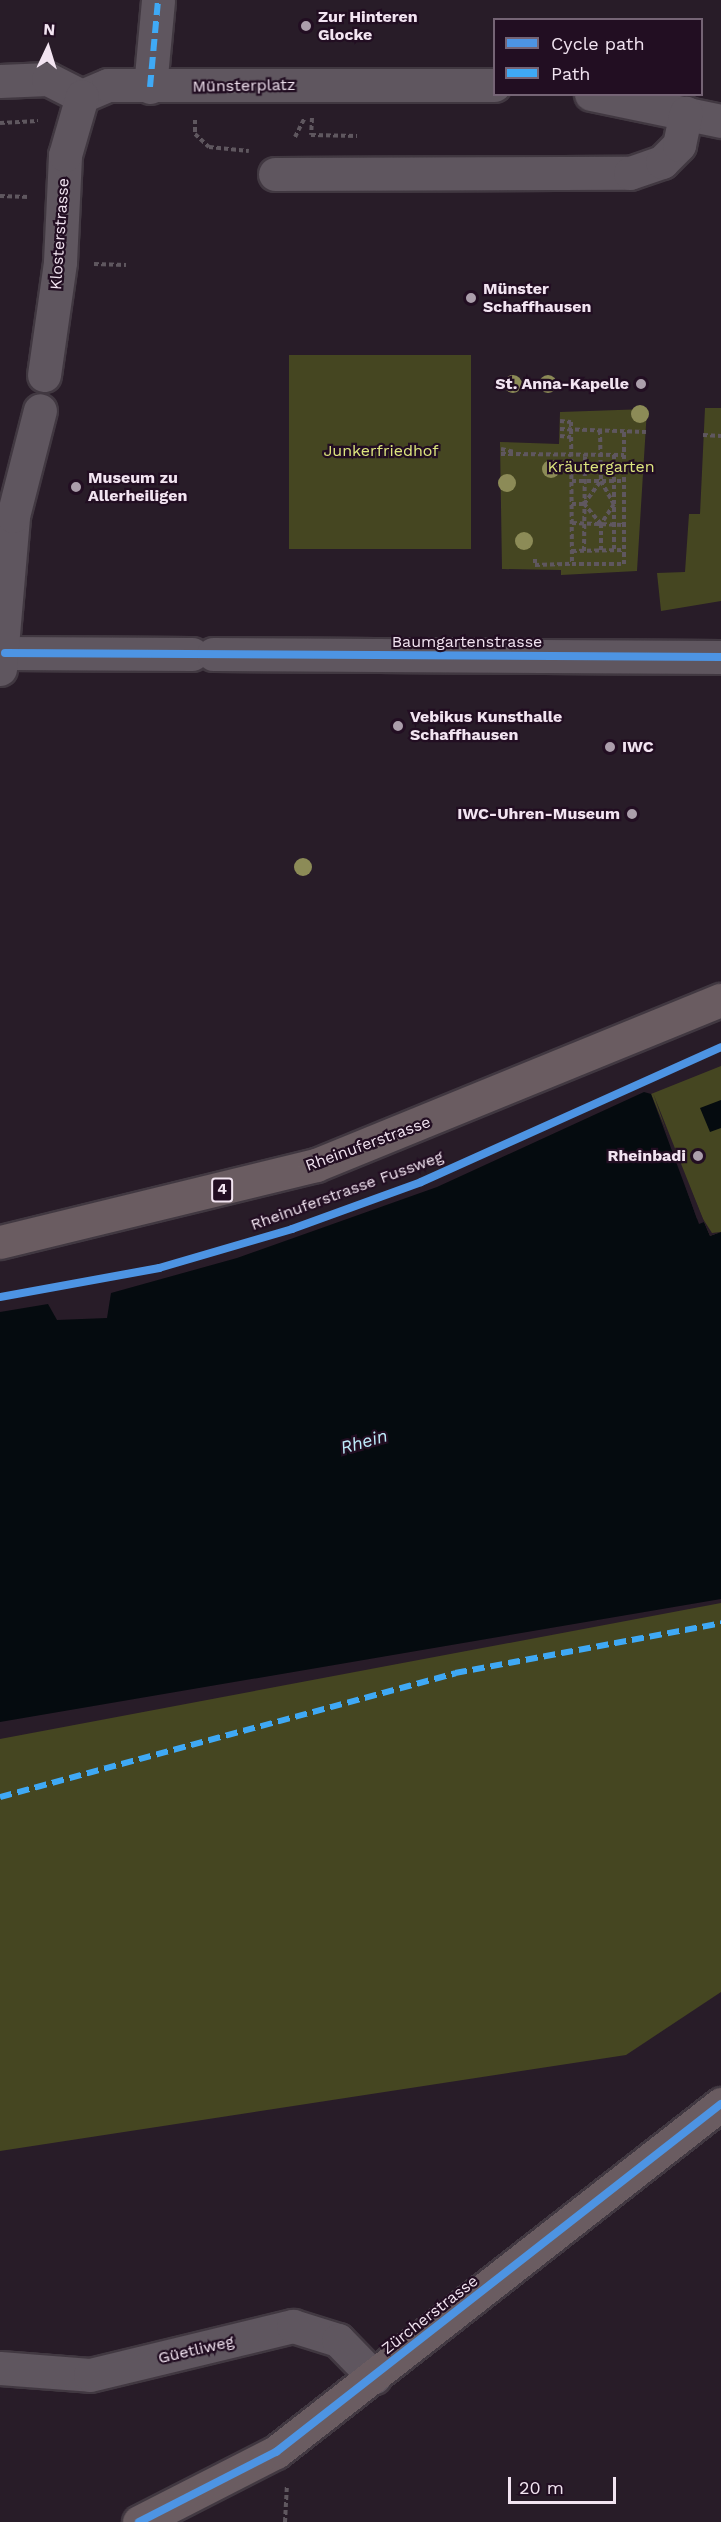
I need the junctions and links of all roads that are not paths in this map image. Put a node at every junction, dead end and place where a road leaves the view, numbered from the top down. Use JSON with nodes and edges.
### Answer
{"nodes":[{"id":1,"x":158,"y":0,"type":"edge"},
{"id":2,"x":0,"y":81,"type":"edge"},
{"id":3,"x":493,"y":85,"type":"edge"},
{"id":4,"x":150,"y":87,"type":"junction"},
{"id":5,"x":82,"y":96,"type":"junction"},
{"id":6,"x":601,"y":96,"type":"edge"},
{"id":7,"x":686,"y":113,"type":"junction"},
{"id":8,"x":721,"y":121,"type":"edge"},
{"id":9,"x":275,"y":174,"type":"dead end"},
{"id":10,"x":44,"y":375,"type":"dead end"},
{"id":11,"x":40,"y":410,"type":"dead end"},
{"id":12,"x":0,"y":479,"type":"edge"},
{"id":13,"x":13,"y":516,"type":"junction"},
{"id":14,"x":721,"y":657,"type":"edge"},
{"id":15,"x":3,"y":661,"type":"edge"},
{"id":16,"x":721,"y":1000,"type":"edge"},
{"id":17,"x":0,"y":1242,"type":"edge"},
{"id":18,"x":721,"y":2104,"type":"edge"},
{"id":19,"x":0,"y":2368,"type":"edge"},
{"id":20,"x":374,"y":2377,"type":"junction"},
{"id":21,"x":139,"y":2522,"type":"edge"}],
"edges":[{"from":1,"to":4,"type":"street"},
{"from":2,"to":5,"type":"street"},
{"from":3,"to":4,"type":"street","name":"Münsterplatz"},
{"from":4,"to":5,"type":"street","name":"Münsterplatz"},
{"from":5,"to":10,"type":"street","name":"Klosterstrasse"},
{"from":6,"to":7,"type":"street"},
{"from":7,"to":8,"type":"street"},
{"from":7,"to":9,"type":"street"},
{"from":11,"to":13,"type":"street"},
{"from":12,"to":13,"type":"street"},
{"from":13,"to":15,"type":"street"},
{"from":14,"to":15,"type":"street","name":"Baumgartenstrasse"},
{"from":16,"to":17,"type":"main road","name":"Rheinuferstrasse","number":"4"},
{"from":18,"to":20,"type":"main road","name":"Zürcherstrasse"},
{"from":19,"to":20,"type":"street","name":"Güetliweg"},
{"from":20,"to":21,"type":"main road","name":"Zürcherstrasse"}]}
